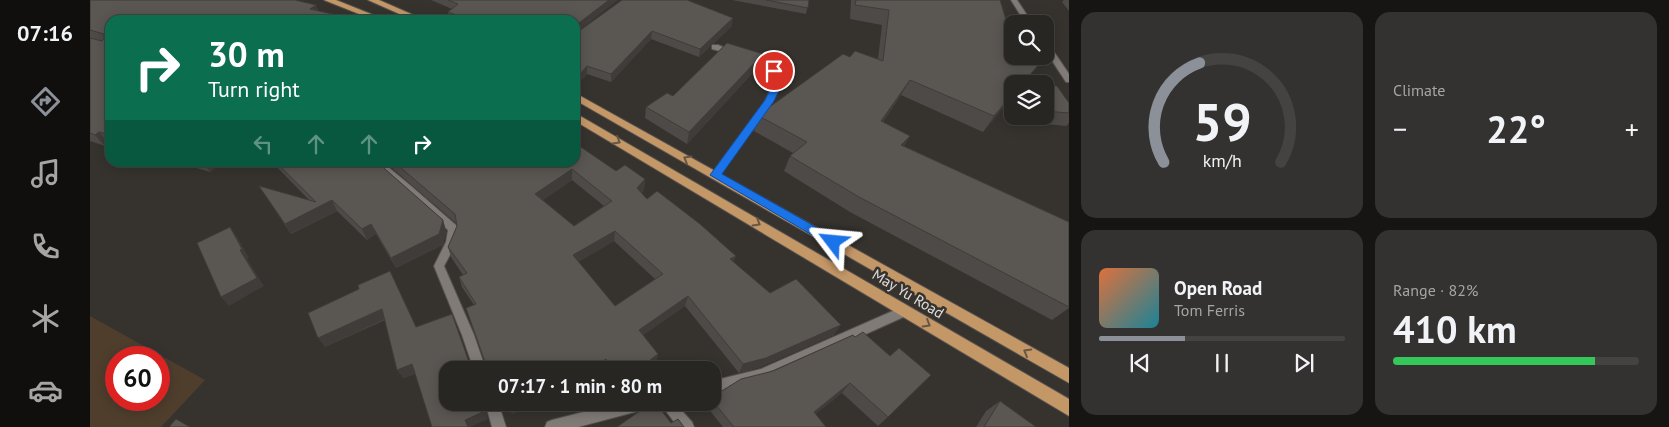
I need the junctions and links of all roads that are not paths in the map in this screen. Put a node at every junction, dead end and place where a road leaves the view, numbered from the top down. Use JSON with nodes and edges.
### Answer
{"nodes":[{"id":1,"x":328,"y":0,"type":"edge"},
{"id":2,"x":372,"y":0,"type":"edge"},
{"id":3,"x":1014,"y":0,"type":"edge"},
{"id":4,"x":368,"y":15,"type":"edge"},
{"id":5,"x":409,"y":15,"type":"edge"},
{"id":6,"x":1024,"y":15,"type":"edge"},
{"id":7,"x":715,"y":47,"type":"dead end"},
{"id":8,"x":1054,"y":58,"type":"edge"},
{"id":9,"x":1069,"y":80,"type":"edge"},
{"id":10,"x":580,"y":99,"type":"edge"},
{"id":11,"x":580,"y":119,"type":"edge"},
{"id":12,"x":381,"y":167,"type":"edge"},
{"id":13,"x":715,"y":175,"type":"junction"},
{"id":14,"x":904,"y":311,"type":"junction"},
{"id":15,"x":477,"y":361,"type":"edge"},
{"id":16,"x":1069,"y":376,"type":"edge"},
{"id":17,"x":721,"y":385,"type":"edge"},
{"id":18,"x":1069,"y":408,"type":"edge"},
{"id":19,"x":494,"y":411,"type":"edge"},
{"id":20,"x":615,"y":411,"type":"edge"},
{"id":21,"x":673,"y":411,"type":"edge"},
{"id":22,"x":499,"y":427,"type":"edge"},
{"id":23,"x":552,"y":427,"type":"edge"},
{"id":24,"x":687,"y":427,"type":"edge"}],
"edges":[{"from":1,"to":4,"type":"main road"},
{"from":2,"to":5,"type":"main road"},
{"from":3,"to":6,"type":"street"},
{"from":7,"to":13,"type":"street"},
{"from":8,"to":9,"type":"street"},
{"from":13,"to":10,"type":"main road","name":"May Yu Road","one_way":true},
{"from":11,"to":14,"type":"main road","name":"May Yu Road","one_way":true},
{"from":12,"to":15,"type":"street"},
{"from":16,"to":13,"type":"main road","name":"May Yu Road","one_way":true},
{"from":14,"to":17,"type":"street"},
{"from":14,"to":18,"type":"main road","name":"May Yu Road","one_way":true},
{"from":19,"to":22,"type":"street"},
{"from":20,"to":23,"type":"street"},
{"from":21,"to":24,"type":"street"}]}
